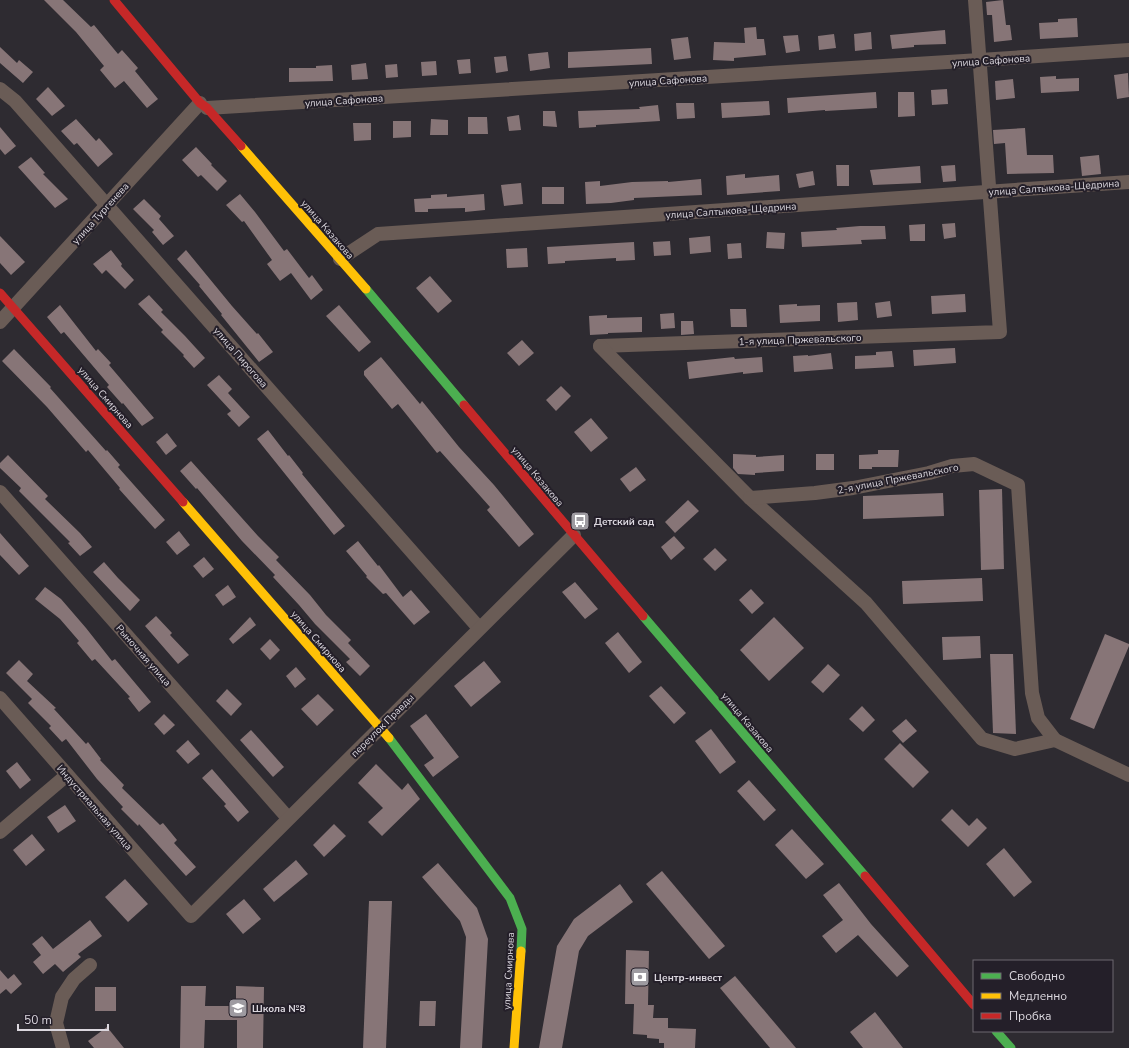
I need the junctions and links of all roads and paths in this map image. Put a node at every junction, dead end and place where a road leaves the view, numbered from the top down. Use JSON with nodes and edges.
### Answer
{"nodes":[{"id":1,"x":114,"y":0,"type":"edge"},
{"id":2,"x":975,"y":0,"type":"edge"},
{"id":3,"x":1129,"y":50,"type":"edge"},
{"id":4,"x":980,"y":60,"type":"junction"},
{"id":5,"x":0,"y":89,"type":"edge"},
{"id":6,"x":203,"y":106,"type":"junction"},
{"id":7,"x":1129,"y":182,"type":"edge"},
{"id":8,"x":989,"y":192,"type":"junction"},
{"id":9,"x":106,"y":205,"type":"junction"},
{"id":10,"x":340,"y":259,"type":"junction"},
{"id":11,"x":0,"y":292,"type":"edge"},
{"id":12,"x":14,"y":307,"type":"junction"},
{"id":13,"x":0,"y":322,"type":"edge"},
{"id":14,"x":0,"y":492,"type":"edge"},
{"id":15,"x":750,"y":498,"type":"junction"},
{"id":16,"x":574,"y":535,"type":"junction"},
{"id":17,"x":479,"y":628,"type":"junction"},
{"id":18,"x":0,"y":698,"type":"edge"},
{"id":19,"x":380,"y":727,"type":"junction"},
{"id":20,"x":1055,"y":740,"type":"junction"},
{"id":21,"x":67,"y":775,"type":"junction"},
{"id":22,"x":1129,"y":775,"type":"edge"},
{"id":23,"x":288,"y":818,"type":"junction"},
{"id":24,"x":0,"y":832,"type":"edge"},
{"id":25,"x":191,"y":916,"type":"joint"},
{"id":26,"x":90,"y":965,"type":"dead end"},
{"id":27,"x":973,"y":1004,"type":"edge"},
{"id":28,"x":997,"y":1032,"type":"edge"},
{"id":29,"x":63,"y":1048,"type":"edge"},
{"id":30,"x":514,"y":1048,"type":"edge"},
{"id":31,"x":1011,"y":1048,"type":"edge"}],
"edges":[{"from":1,"to":6,"type":"main road","name":"улица Казакова"},
{"from":2,"to":4,"type":"street"},
{"from":3,"to":4,"type":"street","name":"улица Сафонова"},
{"from":4,"to":6,"type":"street","name":"улица Сафонова"},
{"from":4,"to":8,"type":"street"},
{"from":5,"to":9,"type":"street","name":"улица Пирогова"},
{"from":6,"to":9,"type":"street","name":"улица Тургенева"},
{"from":6,"to":10,"type":"main road","name":"улица Казакова"},
{"from":7,"to":8,"type":"street","name":"улица Салтыкова-Щедрина"},
{"from":8,"to":10,"type":"street","name":"улица Салтыкова-Щедрина"},
{"from":8,"to":15,"type":"street","name":"1-я улица Пржевальского"},
{"from":9,"to":12,"type":"street","name":"улица Тургенева"},
{"from":9,"to":17,"type":"street","name":"улица Пирогова"},
{"from":10,"to":16,"type":"main road","name":"улица Казакова"},
{"from":11,"to":12,"type":"main road","name":"улица Смирнова"},
{"from":12,"to":13,"type":"street","name":"улица Тургенева"},
{"from":12,"to":19,"type":"main road","name":"улица Смирнова"},
{"from":14,"to":23,"type":"street","name":"Рыночная улица"},
{"from":15,"to":20,"type":"street"},
{"from":15,"to":20,"type":"street","name":"2-я улица Пржевальского"},
{"from":16,"to":17,"type":"street","name":"переулок Правды"},
{"from":16,"to":27,"type":"main road","name":"улица Казакова"},
{"from":17,"to":19,"type":"street","name":"переулок Правды"},
{"from":18,"to":21,"type":"street","name":"Индустриальная улица"},
{"from":19,"to":23,"type":"street","name":"переулок Правды"},
{"from":19,"to":30,"type":"main road","name":"улица Смирнова"},
{"from":20,"to":22,"type":"street"},
{"from":21,"to":24,"type":"street"},
{"from":21,"to":25,"type":"street","name":"Индустриальная улица"},
{"from":23,"to":25,"type":"street","name":"переулок Правды"},
{"from":26,"to":29,"type":"street"},
{"from":28,"to":31,"type":"main road"}]}
